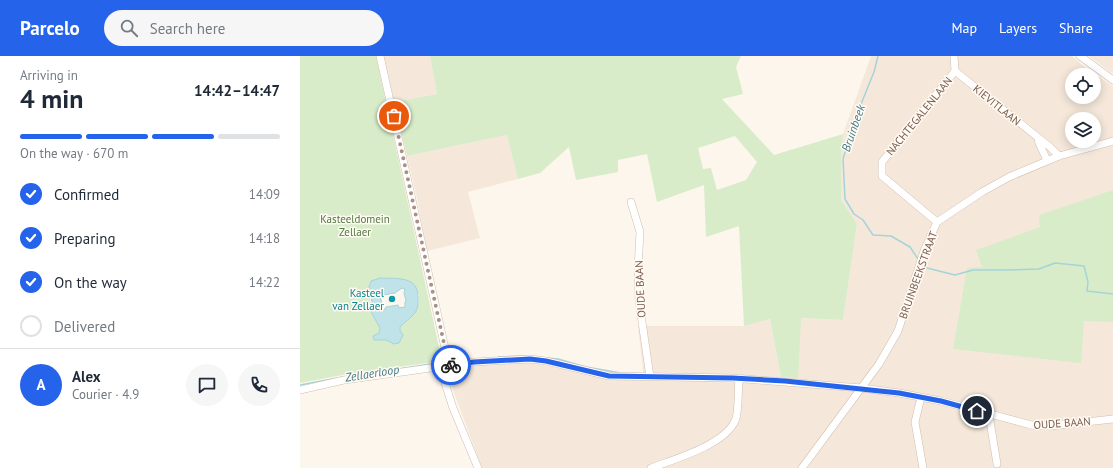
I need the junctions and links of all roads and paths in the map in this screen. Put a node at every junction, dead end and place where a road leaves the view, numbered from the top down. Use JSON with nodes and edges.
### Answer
{"nodes":[{"id":1,"x":380,"y":56,"type":"edge"},
{"id":2,"x":954,"y":56,"type":"edge"},
{"id":3,"x":1080,"y":56,"type":"edge"},
{"id":4,"x":955,"y":71,"type":"junction"},
{"id":5,"x":1113,"y":80,"type":"edge"},
{"id":6,"x":1038,"y":138,"type":"junction"},
{"id":7,"x":1113,"y":140,"type":"edge"},
{"id":8,"x":1059,"y":156,"type":"junction"},
{"id":9,"x":1047,"y":160,"type":"junction"},
{"id":10,"x":630,"y":202,"type":"dead end"},
{"id":11,"x":937,"y":222,"type":"junction"},
{"id":12,"x":449,"y":366,"type":"junction"},
{"id":13,"x":650,"y":377,"type":"junction"},
{"id":14,"x":739,"y":378,"type":"junction"},
{"id":15,"x":861,"y":388,"type":"junction"},
{"id":16,"x":300,"y":390,"type":"edge"},
{"id":17,"x":921,"y":397,"type":"junction"},
{"id":18,"x":989,"y":415,"type":"junction"},
{"id":19,"x":1113,"y":419,"type":"edge"},
{"id":20,"x":997,"y":464,"type":"dead end"},
{"id":21,"x":478,"y":468,"type":"edge"},
{"id":22,"x":651,"y":468,"type":"edge"},
{"id":23,"x":802,"y":468,"type":"edge"},
{"id":24,"x":922,"y":468,"type":"edge"}],
"edges":[{"from":1,"to":12,"type":"street"},
{"from":2,"to":4,"type":"street","name":"NACHTEGALENLAAN"},
{"from":3,"to":5,"type":"street"},
{"from":4,"to":6,"type":"street","name":"KIEVITLAAN"},
{"from":4,"to":11,"type":"street","name":"NACHTEGALENLAAN"},
{"from":6,"to":8,"type":"street","name":"KIEVITLAAN"},
{"from":6,"to":9,"type":"street","name":"KIEVITLAAN"},
{"from":7,"to":8,"type":"street","name":"BRUINBEEKSTRAAT"},
{"from":8,"to":9,"type":"street","name":"BRUINBEEKSTRAAT"},
{"from":9,"to":11,"type":"street","name":"BRUINBEEKSTRAAT"},
{"from":10,"to":13,"type":"street","name":"OUDE BAAN"},
{"from":11,"to":15,"type":"street","name":"BRUINBEEKSTRAAT"},
{"from":12,"to":13,"type":"street","name":"OUDE BAAN"},
{"from":12,"to":16,"type":"street","name":"OUDE BAAN"},
{"from":12,"to":21,"type":"street"},
{"from":13,"to":14,"type":"street","name":"OUDE BAAN"},
{"from":14,"to":15,"type":"street","name":"OUDE BAAN"},
{"from":14,"to":22,"type":"street"},
{"from":15,"to":17,"type":"street","name":"OUDE BAAN"},
{"from":15,"to":23,"type":"street","name":"BRUINBEEKSTRAAT"},
{"from":17,"to":18,"type":"street","name":"OUDE BAAN"},
{"from":17,"to":24,"type":"street"},
{"from":18,"to":19,"type":"street","name":"OUDE BAAN"},
{"from":18,"to":20,"type":"street"}]}
